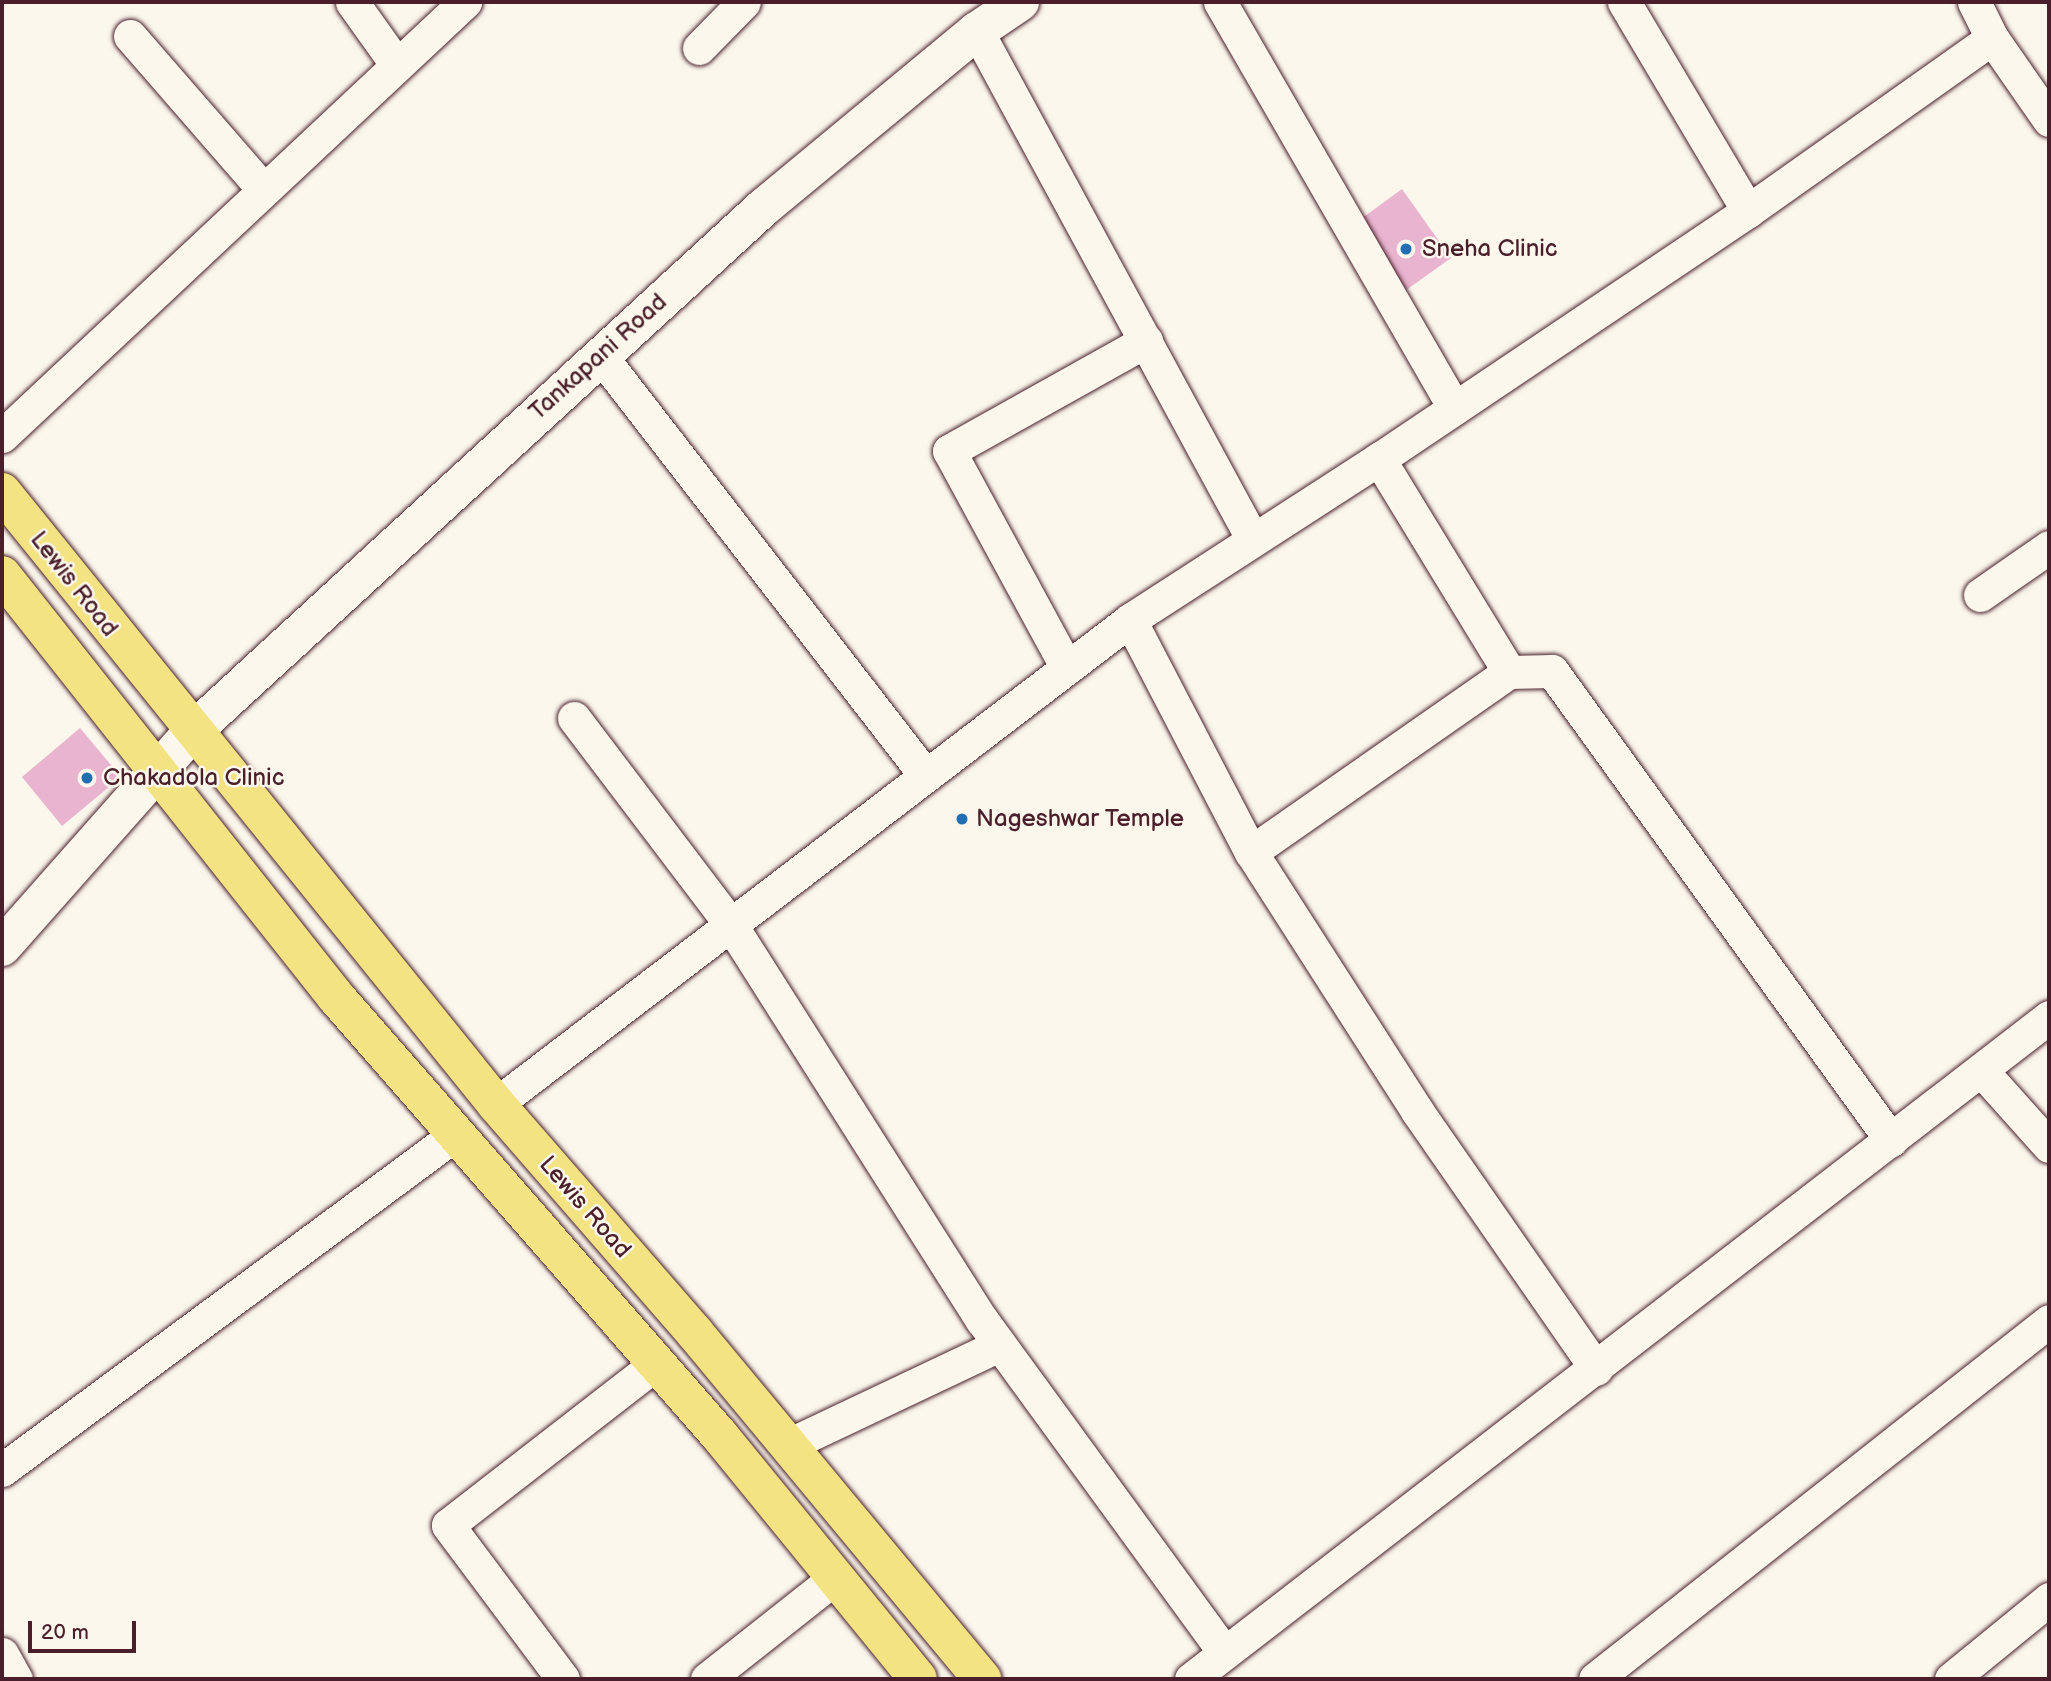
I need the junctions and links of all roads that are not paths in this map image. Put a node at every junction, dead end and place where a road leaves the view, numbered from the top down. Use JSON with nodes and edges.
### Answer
{"nodes":[{"id":1,"x":352,"y":2,"type":"edge"},
{"id":2,"x":465,"y":2,"type":"edge"},
{"id":3,"x":744,"y":2,"type":"edge"},
{"id":4,"x":1020,"y":2,"type":"edge"},
{"id":5,"x":1220,"y":2,"type":"edge"},
{"id":6,"x":1624,"y":2,"type":"edge"},
{"id":7,"x":1974,"y":2,"type":"edge"},
{"id":8,"x":977,"y":31,"type":"junction"},
{"id":9,"x":130,"y":36,"type":"dead end"},
{"id":10,"x":1992,"y":38,"type":"junction"},
{"id":11,"x":699,"y":48,"type":"dead end"},
{"id":12,"x":397,"y":65,"type":"junction"},
{"id":13,"x":2049,"y":120,"type":"edge"},
{"id":14,"x":264,"y":190,"type":"junction"},
{"id":15,"x":1748,"y":211,"type":"junction"},
{"id":16,"x":1146,"y":341,"type":"junction"},
{"id":17,"x":600,"y":355,"type":"junction"},
{"id":18,"x":1454,"y":408,"type":"junction"},
{"id":19,"x":2,"y":436,"type":"edge"},
{"id":20,"x":1379,"y":460,"type":"junction"},
{"id":21,"x":2,"y":492,"type":"edge"},
{"id":22,"x":1254,"y":540,"type":"junction"},
{"id":23,"x":2049,"y":547,"type":"edge"},
{"id":24,"x":2,"y":575,"type":"edge"},
{"id":25,"x":1980,"y":595,"type":"dead end"},
{"id":26,"x":1130,"y":620,"type":"junction"},
{"id":27,"x":1067,"y":668,"type":"junction"},
{"id":28,"x":1510,"y":672,"type":"junction"},
{"id":29,"x":574,"y":718,"type":"dead end"},
{"id":30,"x":192,"y":732,"type":"junction"},
{"id":31,"x":159,"y":770,"type":"junction"},
{"id":32,"x":926,"y":776,"type":"junction"},
{"id":33,"x":1251,"y":852,"type":"junction"},
{"id":34,"x":731,"y":925,"type":"junction"},
{"id":35,"x":2,"y":947,"type":"edge"},
{"id":36,"x":2049,"y":1017,"type":"edge"},
{"id":37,"x":1981,"y":1070,"type":"junction"},
{"id":38,"x":496,"y":1104,"type":"junction"},
{"id":39,"x":456,"y":1134,"type":"junction"},
{"id":40,"x":1891,"y":1140,"type":"junction"},
{"id":41,"x":2049,"y":1146,"type":"edge"},
{"id":42,"x":2049,"y":1321,"type":"edge"},
{"id":43,"x":1000,"y":1345,"type":"junction"},
{"id":44,"x":657,"y":1363,"type":"junction"},
{"id":45,"x":1596,"y":1369,"type":"junction"},
{"id":46,"x":788,"y":1445,"type":"junction"},
{"id":47,"x":2,"y":1470,"type":"edge"},
{"id":48,"x":835,"y":1578,"type":"junction"},
{"id":49,"x":2049,"y":1599,"type":"edge"},
{"id":50,"x":1224,"y":1652,"type":"junction"},
{"id":51,"x":2,"y":1654,"type":"edge"},
{"id":52,"x":16,"y":1679,"type":"edge"},
{"id":53,"x":563,"y":1679,"type":"edge"},
{"id":54,"x":707,"y":1679,"type":"edge"},
{"id":55,"x":918,"y":1679,"type":"edge"},
{"id":56,"x":982,"y":1679,"type":"edge"},
{"id":57,"x":1191,"y":1679,"type":"edge"},
{"id":58,"x":1595,"y":1679,"type":"edge"},
{"id":59,"x":1951,"y":1679,"type":"edge"}],
"edges":[{"from":1,"to":12,"type":"street"},
{"from":2,"to":12,"type":"street"},
{"from":3,"to":11,"type":"street"},
{"from":4,"to":8,"type":"main road","name":"Tankapani Road"},
{"from":5,"to":18,"type":"street"},
{"from":6,"to":15,"type":"street"},
{"from":7,"to":10,"type":"street"},
{"from":8,"to":16,"type":"street"},
{"from":8,"to":17,"type":"main road","name":"Tankapani Road"},
{"from":9,"to":14,"type":"street"},
{"from":10,"to":13,"type":"street"},
{"from":10,"to":15,"type":"street"},
{"from":12,"to":14,"type":"street"},
{"from":14,"to":19,"type":"street"},
{"from":15,"to":18,"type":"street"},
{"from":16,"to":22,"type":"street"},
{"from":16,"to":27,"type":"street"},
{"from":17,"to":30,"type":"main road","name":"Tankapani Road"},
{"from":17,"to":32,"type":"street"},
{"from":18,"to":20,"type":"street"},
{"from":20,"to":22,"type":"street"},
{"from":20,"to":28,"type":"street"},
{"from":21,"to":30,"type":"main road","name":"Lewis Road"},
{"from":22,"to":26,"type":"street"},
{"from":23,"to":25,"type":"street"},
{"from":24,"to":31,"type":"main road","name":"Lewis Road"},
{"from":26,"to":27,"type":"street"},
{"from":26,"to":33,"type":"street"},
{"from":27,"to":32,"type":"street"},
{"from":28,"to":33,"type":"street"},
{"from":28,"to":40,"type":"street"},
{"from":29,"to":34,"type":"street"},
{"from":30,"to":31,"type":"main road","name":"Tankapani Road"},
{"from":30,"to":38,"type":"main road","name":"Lewis Road"},
{"from":31,"to":35,"type":"main road","name":"Tankapani Road"},
{"from":31,"to":39,"type":"main road","name":"Lewis Road"},
{"from":32,"to":34,"type":"street"},
{"from":33,"to":45,"type":"street"},
{"from":34,"to":38,"type":"street"},
{"from":34,"to":43,"type":"street"},
{"from":36,"to":37,"type":"street"},
{"from":37,"to":40,"type":"street"},
{"from":37,"to":41,"type":"street"},
{"from":38,"to":46,"type":"main road","name":"Lewis Road"},
{"from":39,"to":44,"type":"main road","name":"Lewis Road"},
{"from":39,"to":47,"type":"street"},
{"from":40,"to":45,"type":"street"},
{"from":42,"to":58,"type":"street"},
{"from":43,"to":46,"type":"street"},
{"from":43,"to":50,"type":"street"},
{"from":44,"to":48,"type":"main road","name":"Lewis Road"},
{"from":44,"to":53,"type":"street"},
{"from":45,"to":50,"type":"street"},
{"from":46,"to":56,"type":"main road","name":"Lewis Road"},
{"from":48,"to":54,"type":"street"},
{"from":48,"to":55,"type":"main road","name":"Lewis Road"},
{"from":49,"to":59,"type":"street"},
{"from":50,"to":57,"type":"street"},
{"from":51,"to":52,"type":"street"}]}
